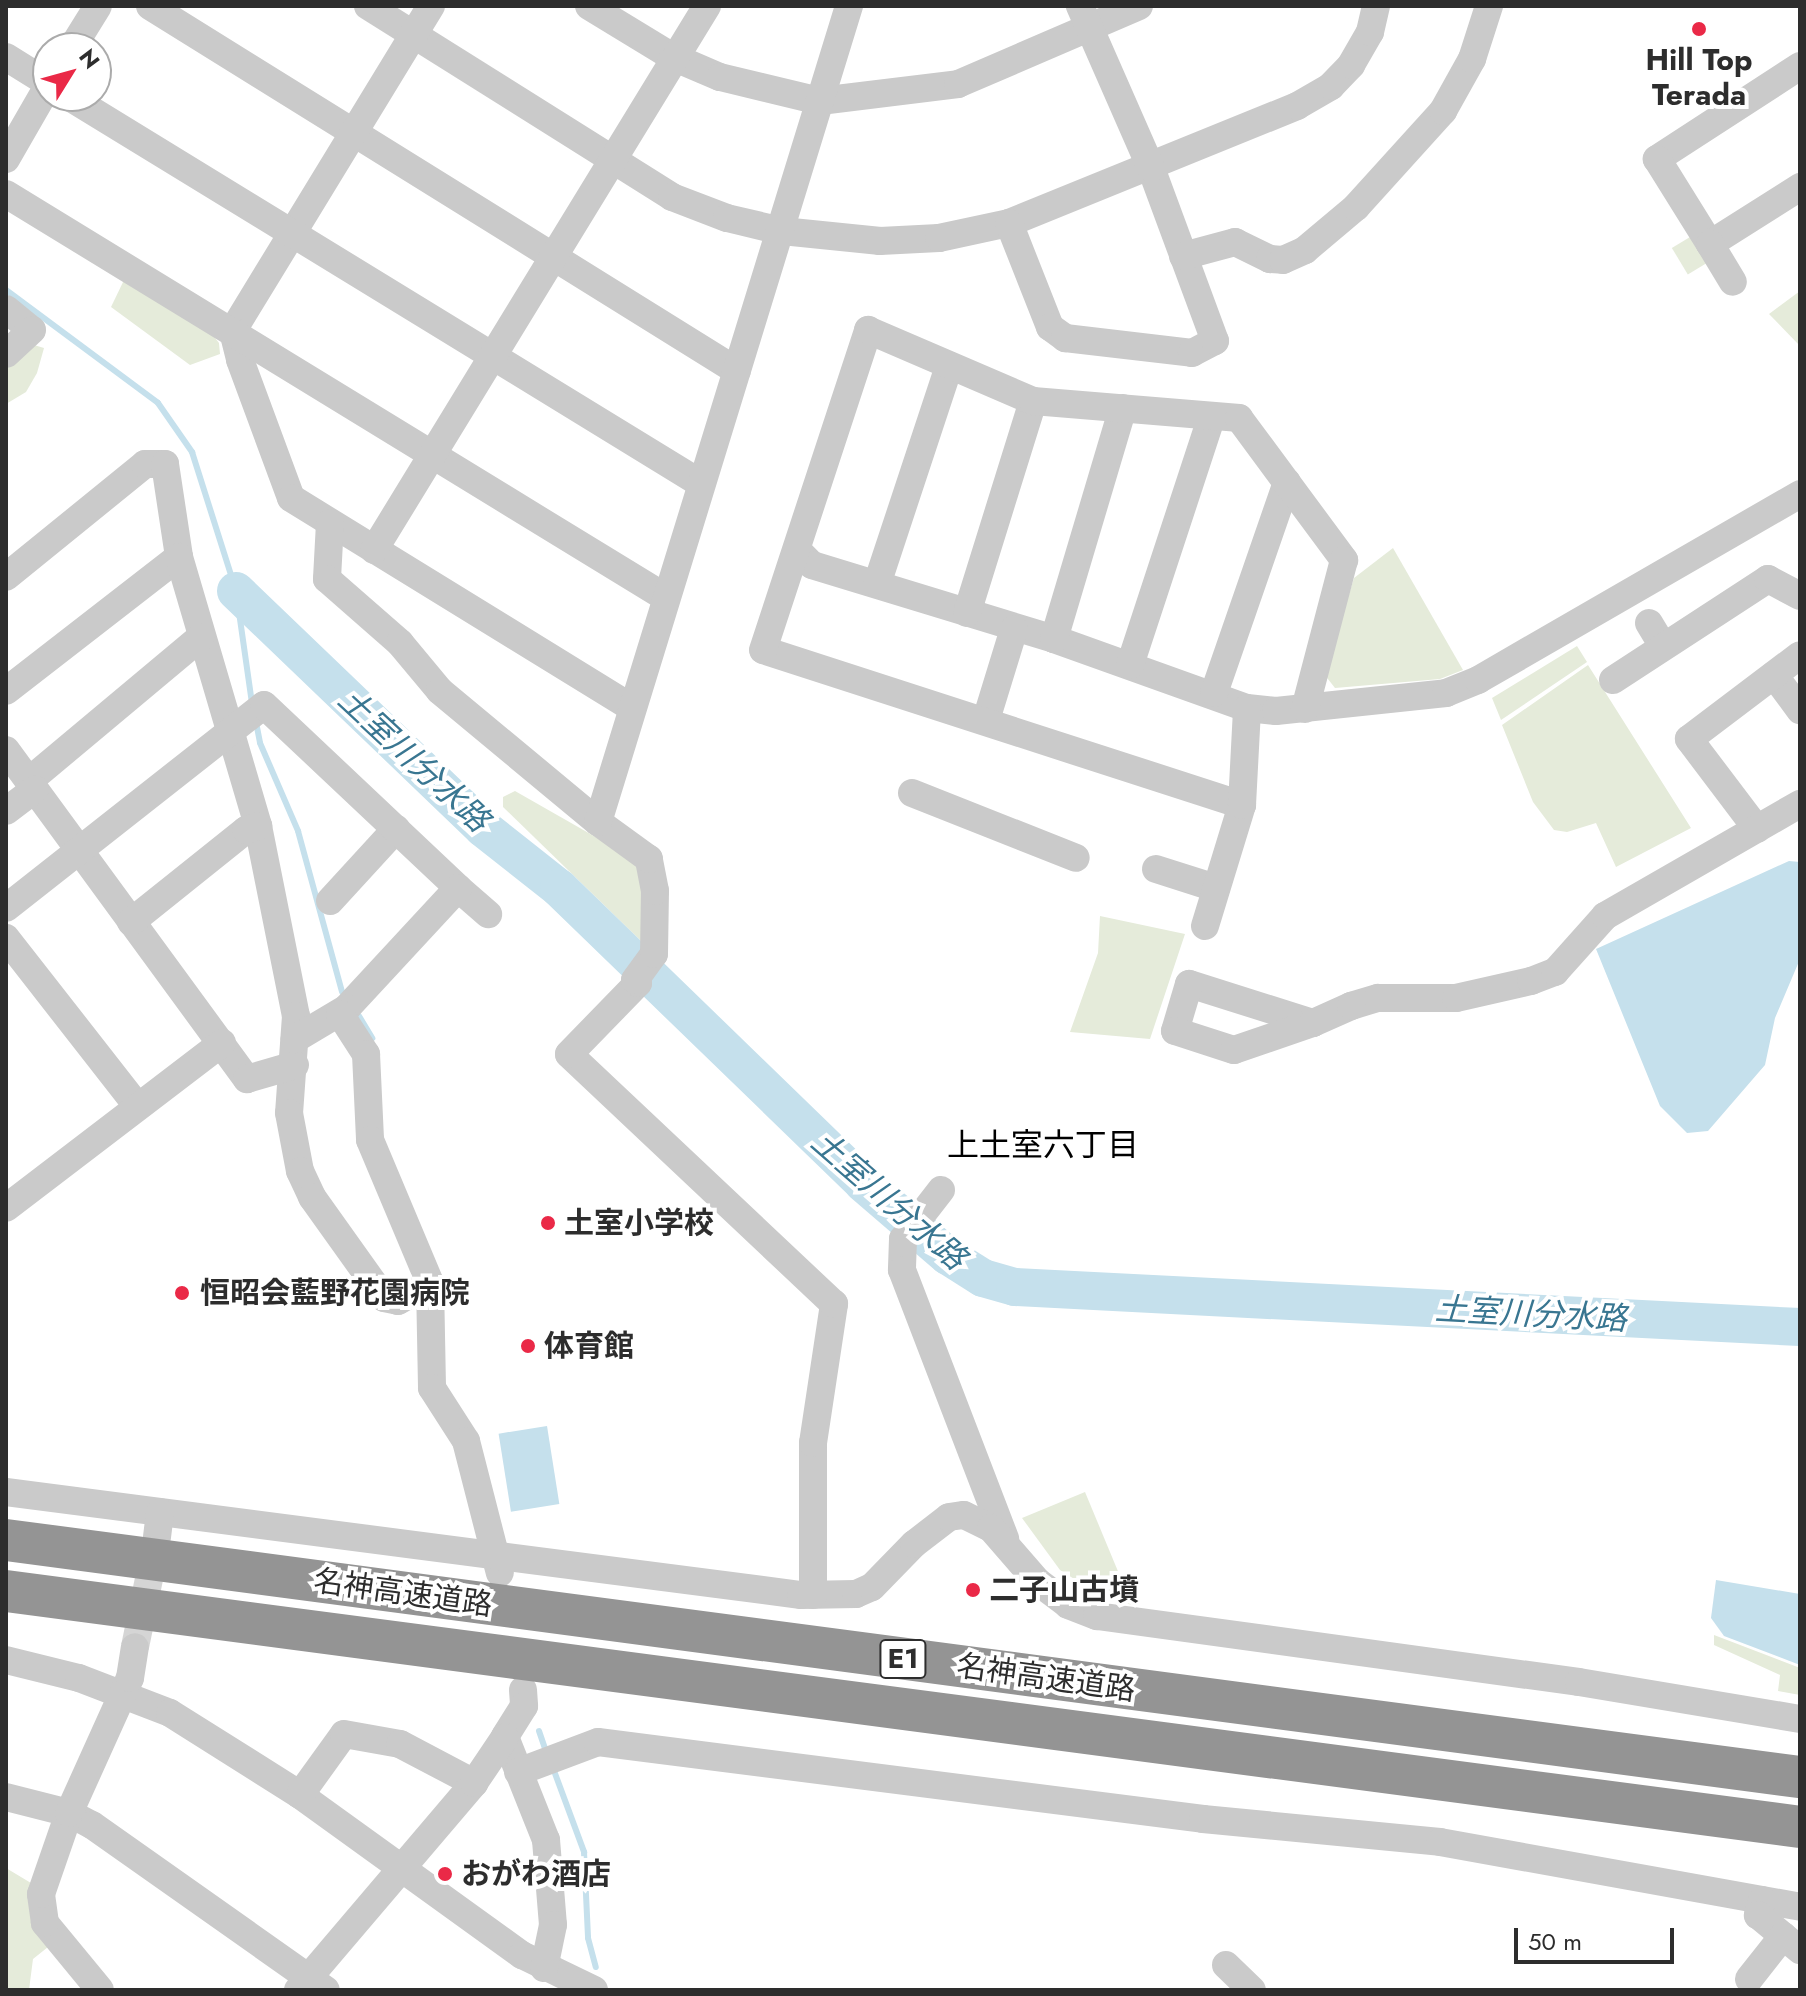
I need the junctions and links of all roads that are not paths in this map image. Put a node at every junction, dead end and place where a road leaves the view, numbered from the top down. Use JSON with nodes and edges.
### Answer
{"nodes":[{"id":1,"x":98,"y":6,"type":"edge"},
{"id":2,"x":150,"y":6,"type":"edge"},
{"id":3,"x":368,"y":6,"type":"edge"},
{"id":4,"x":431,"y":6,"type":"edge"},
{"id":5,"x":589,"y":6,"type":"edge"},
{"id":6,"x":707,"y":6,"type":"edge"},
{"id":7,"x":849,"y":6,"type":"edge"},
{"id":8,"x":1139,"y":6,"type":"edge"},
{"id":9,"x":1376,"y":6,"type":"edge"},
{"id":10,"x":1489,"y":6,"type":"edge"},
{"id":11,"x":1084,"y":17,"type":"edge"},
{"id":12,"x":82,"y":32,"type":"edge"},
{"id":13,"x":413,"y":34,"type":"junction"},
{"id":14,"x":6,"y":57,"type":"edge"},
{"id":15,"x":673,"y":57,"type":"junction"},
{"id":16,"x":1800,"y":66,"type":"edge"},
{"id":17,"x":32,"y":74,"type":"edge"},
{"id":18,"x":820,"y":101,"type":"junction"},
{"id":19,"x":33,"y":112,"type":"edge"},
{"id":20,"x":94,"y":112,"type":"edge"},
{"id":21,"x":353,"y":133,"type":"junction"},
{"id":22,"x":6,"y":159,"type":"edge"},
{"id":23,"x":611,"y":162,"type":"junction"},
{"id":24,"x":1151,"y":168,"type":"junction"},
{"id":25,"x":1800,"y":187,"type":"edge"},
{"id":26,"x":6,"y":194,"type":"edge"},
{"id":27,"x":1009,"y":223,"type":"junction"},
{"id":28,"x":782,"y":231,"type":"junction"},
{"id":29,"x":292,"y":233,"type":"junction"},
{"id":30,"x":1710,"y":244,"type":"junction"},
{"id":31,"x":1183,"y":256,"type":"junction"},
{"id":32,"x":550,"y":258,"type":"junction"},
{"id":33,"x":1733,"y":282,"type":"dead end"},
{"id":34,"x":6,"y":309,"type":"edge"},
{"id":35,"x":233,"y":331,"type":"junction"},
{"id":36,"x":6,"y":354,"type":"edge"},
{"id":37,"x":492,"y":356,"type":"junction"},
{"id":38,"x":949,"y":366,"type":"junction"},
{"id":39,"x":737,"y":371,"type":"junction"},
{"id":40,"x":1033,"y":401,"type":"junction"},
{"id":41,"x":1123,"y":408,"type":"junction"},
{"id":42,"x":1211,"y":419,"type":"junction"},
{"id":43,"x":430,"y":454,"type":"junction"},
{"id":44,"x":1287,"y":482,"type":"junction"},
{"id":45,"x":700,"y":483,"type":"junction"},
{"id":46,"x":1800,"y":494,"type":"edge"},
{"id":47,"x":330,"y":523,"type":"junction"},
{"id":48,"x":374,"y":550,"type":"junction"},
{"id":49,"x":797,"y":550,"type":"junction"},
{"id":50,"x":179,"y":557,"type":"junction"},
{"id":51,"x":6,"y":577,"type":"edge"},
{"id":52,"x":877,"y":584,"type":"junction"},
{"id":53,"x":1800,"y":596,"type":"edge"},
{"id":54,"x":665,"y":597,"type":"junction"},
{"id":55,"x":967,"y":613,"type":"junction"},
{"id":56,"x":1014,"y":629,"type":"junction"},
{"id":57,"x":200,"y":638,"type":"junction"},
{"id":58,"x":1054,"y":639,"type":"junction"},
{"id":59,"x":1800,"y":655,"type":"edge"},
{"id":60,"x":1130,"y":665,"type":"junction"},
{"id":61,"x":1774,"y":675,"type":"junction"},
{"id":62,"x":1613,"y":680,"type":"dead end"},
{"id":63,"x":6,"y":691,"type":"edge"},
{"id":64,"x":1214,"y":693,"type":"junction"},
{"id":65,"x":631,"y":707,"type":"junction"},
{"id":66,"x":1247,"y":708,"type":"junction"},
{"id":67,"x":1305,"y":709,"type":"junction"},
{"id":68,"x":1800,"y":710,"type":"edge"},
{"id":69,"x":986,"y":720,"type":"junction"},
{"id":70,"x":229,"y":730,"type":"junction"},
{"id":71,"x":6,"y":750,"type":"edge"},
{"id":72,"x":32,"y":784,"type":"junction"},
{"id":73,"x":912,"y":793,"type":"dead end"},
{"id":74,"x":1800,"y":804,"type":"edge"},
{"id":75,"x":1242,"y":805,"type":"junction"},
{"id":76,"x":6,"y":811,"type":"edge"},
{"id":77,"x":598,"y":822,"type":"junction"},
{"id":78,"x":258,"y":826,"type":"junction"},
{"id":79,"x":396,"y":829,"type":"junction"},
{"id":80,"x":1757,"y":829,"type":"junction"},
{"id":81,"x":79,"y":850,"type":"junction"},
{"id":82,"x":1076,"y":858,"type":"dead end"},
{"id":83,"x":1156,"y":869,"type":"dead end"},
{"id":84,"x":458,"y":888,"type":"junction"},
{"id":85,"x":1216,"y":888,"type":"junction"},
{"id":86,"x":330,"y":901,"type":"dead end"},
{"id":87,"x":6,"y":908,"type":"edge"},
{"id":88,"x":488,"y":914,"type":"dead end"},
{"id":89,"x":131,"y":922,"type":"junction"},
{"id":90,"x":1205,"y":926,"type":"dead end"},
{"id":91,"x":6,"y":938,"type":"edge"},
{"id":92,"x":340,"y":1014,"type":"junction"},
{"id":93,"x":1313,"y":1023,"type":"dead end"},
{"id":94,"x":222,"y":1043,"type":"junction"},
{"id":95,"x":295,"y":1052,"type":"junction"},
{"id":96,"x":138,"y":1107,"type":"junction"},
{"id":97,"x":941,"y":1190,"type":"dead end"},
{"id":98,"x":6,"y":1208,"type":"edge"},
{"id":99,"x":430,"y":1283,"type":"junction"},
{"id":100,"x":6,"y":1492,"type":"edge"},
{"id":101,"x":6,"y":1540,"type":"edge"},
{"id":102,"x":1008,"y":1547,"type":"junction"},
{"id":103,"x":499,"y":1566,"type":"junction"},
{"id":104,"x":6,"y":1591,"type":"edge"},
{"id":105,"x":813,"y":1595,"type":"junction"},
{"id":106,"x":135,"y":1647,"type":"tunnel mouth"},
{"id":107,"x":6,"y":1660,"type":"edge"},
{"id":108,"x":523,"y":1690,"type":"dead end"},
{"id":109,"x":121,"y":1691,"type":"junction"},
{"id":110,"x":1800,"y":1719,"type":"edge"},
{"id":111,"x":505,"y":1737,"type":"junction"},
{"id":112,"x":522,"y":1771,"type":"junction"},
{"id":113,"x":1800,"y":1777,"type":"edge"},
{"id":114,"x":474,"y":1783,"type":"junction"},
{"id":115,"x":300,"y":1795,"type":"junction"},
{"id":116,"x":6,"y":1797,"type":"edge"},
{"id":117,"x":69,"y":1813,"type":"junction"},
{"id":118,"x":1800,"y":1827,"type":"edge"},
{"id":119,"x":400,"y":1870,"type":"junction"},
{"id":120,"x":1762,"y":1900,"type":"junction"},
{"id":121,"x":1800,"y":1907,"type":"edge"},
{"id":122,"x":1792,"y":1943,"type":"edge"},
{"id":123,"x":1226,"y":1965,"type":"dead end"},
{"id":124,"x":544,"y":1968,"type":"junction"},
{"id":125,"x":1749,"y":1979,"type":"dead end"},
{"id":126,"x":310,"y":1986,"type":"edge"},
{"id":127,"x":100,"y":1990,"type":"edge"},
{"id":128,"x":594,"y":1990,"type":"edge"},
{"id":129,"x":1252,"y":1990,"type":"edge"}],
"edges":[{"from":1,"to":12,"type":"street"},
{"from":2,"to":21,"type":"street"},
{"from":3,"to":13,"type":"street"},
{"from":4,"to":13,"type":"street"},
{"from":5,"to":15,"type":"street"},
{"from":6,"to":15,"type":"street"},
{"from":7,"to":18,"type":"street"},
{"from":8,"to":11,"type":"street"},
{"from":9,"to":24,"type":"street"},
{"from":10,"to":31,"type":"street"},
{"from":11,"to":18,"type":"street"},
{"from":11,"to":24,"type":"street"},
{"from":13,"to":21,"type":"street"},
{"from":13,"to":23,"type":"street"},
{"from":14,"to":17,"type":"street"},
{"from":15,"to":18,"type":"street"},
{"from":15,"to":23,"type":"street"},
{"from":16,"to":30,"type":"street"},
{"from":18,"to":28,"type":"street"},
{"from":19,"to":22,"type":"street"},
{"from":20,"to":29,"type":"street"},
{"from":21,"to":29,"type":"street"},
{"from":21,"to":32,"type":"street"},
{"from":23,"to":28,"type":"street"},
{"from":23,"to":32,"type":"street"},
{"from":24,"to":27,"type":"street"},
{"from":24,"to":31,"type":"street"},
{"from":25,"to":30,"type":"street"},
{"from":26,"to":35,"type":"street"},
{"from":27,"to":28,"type":"street"},
{"from":27,"to":31,"type":"street"},
{"from":28,"to":39,"type":"street"},
{"from":29,"to":35,"type":"street"},
{"from":29,"to":37,"type":"street"},
{"from":30,"to":33,"type":"street"},
{"from":32,"to":37,"type":"street"},
{"from":32,"to":39,"type":"street"},
{"from":34,"to":36,"type":"street"},
{"from":35,"to":43,"type":"street"},
{"from":35,"to":47,"type":"street"},
{"from":37,"to":43,"type":"street"},
{"from":37,"to":45,"type":"street"},
{"from":38,"to":40,"type":"street"},
{"from":38,"to":49,"type":"street"},
{"from":38,"to":52,"type":"street"},
{"from":39,"to":45,"type":"street"},
{"from":40,"to":41,"type":"street"},
{"from":40,"to":55,"type":"street"},
{"from":41,"to":42,"type":"street"},
{"from":41,"to":58,"type":"street"},
{"from":42,"to":44,"type":"street"},
{"from":42,"to":60,"type":"street"},
{"from":43,"to":48,"type":"street"},
{"from":43,"to":54,"type":"street"},
{"from":44,"to":64,"type":"street"},
{"from":44,"to":67,"type":"street"},
{"from":45,"to":54,"type":"street"},
{"from":46,"to":67,"type":"street"},
{"from":47,"to":48,"type":"street"},
{"from":47,"to":77,"type":"street"},
{"from":48,"to":65,"type":"street"},
{"from":49,"to":52,"type":"street"},
{"from":49,"to":69,"type":"street"},
{"from":50,"to":51,"type":"street"},
{"from":50,"to":57,"type":"street"},
{"from":50,"to":63,"type":"street"},
{"from":52,"to":55,"type":"street"},
{"from":53,"to":62,"type":"street"},
{"from":54,"to":65,"type":"street"},
{"from":55,"to":56,"type":"street"},
{"from":56,"to":58,"type":"street"},
{"from":56,"to":69,"type":"street"},
{"from":57,"to":70,"type":"street"},
{"from":57,"to":72,"type":"street"},
{"from":58,"to":60,"type":"street"},
{"from":59,"to":61,"type":"street"},
{"from":60,"to":64,"type":"street"},
{"from":61,"to":68,"type":"street"},
{"from":61,"to":80,"type":"street"},
{"from":64,"to":66,"type":"street"},
{"from":65,"to":77,"type":"street"},
{"from":66,"to":67,"type":"street"},
{"from":66,"to":75,"type":"street"},
{"from":69,"to":75,"type":"street"},
{"from":70,"to":78,"type":"street"},
{"from":70,"to":79,"type":"street"},
{"from":70,"to":81,"type":"street"},
{"from":71,"to":72,"type":"street"},
{"from":72,"to":76,"type":"street"},
{"from":72,"to":81,"type":"street"},
{"from":73,"to":82,"type":"street"},
{"from":74,"to":80,"type":"street"},
{"from":75,"to":85,"type":"street"},
{"from":77,"to":105,"type":"street"},
{"from":78,"to":89,"type":"street"},
{"from":78,"to":95,"type":"street"},
{"from":79,"to":84,"type":"street"},
{"from":79,"to":86,"type":"street"},
{"from":80,"to":93,"type":"street"},
{"from":81,"to":87,"type":"street"},
{"from":81,"to":89,"type":"street"},
{"from":83,"to":85,"type":"street"},
{"from":84,"to":88,"type":"street"},
{"from":84,"to":92,"type":"street"},
{"from":85,"to":90,"type":"street"},
{"from":89,"to":94,"type":"street"},
{"from":91,"to":96,"type":"street"},
{"from":92,"to":95,"type":"street"},
{"from":92,"to":99,"type":"street"},
{"from":94,"to":95,"type":"street"},
{"from":94,"to":96,"type":"street"},
{"from":95,"to":99,"type":"street"},
{"from":96,"to":98,"type":"street"},
{"from":97,"to":102,"type":"street"},
{"from":99,"to":103,"type":"street"},
{"from":100,"to":103,"type":"street"},
{"from":101,"to":113,"type":"highway","name":"名神高速道路","number":"E1"},
{"from":102,"to":105,"type":"street"},
{"from":102,"to":110,"type":"street"},
{"from":103,"to":105,"type":"street"},
{"from":104,"to":118,"type":"highway","name":"名神高速道路","number":"E1"},
{"from":106,"to":109,"type":"street"},
{"from":107,"to":109,"type":"street"},
{"from":108,"to":111,"type":"street"},
{"from":109,"to":115,"type":"street"},
{"from":109,"to":117,"type":"street"},
{"from":111,"to":112,"type":"street"},
{"from":111,"to":114,"type":"street"},
{"from":112,"to":120,"type":"street"},
{"from":112,"to":124,"type":"street"},
{"from":114,"to":115,"type":"street"},
{"from":114,"to":119,"type":"street"},
{"from":115,"to":119,"type":"street"},
{"from":116,"to":117,"type":"street"},
{"from":117,"to":126,"type":"street"},
{"from":117,"to":127,"type":"street"},
{"from":119,"to":124,"type":"street"},
{"from":119,"to":126,"type":"street"},
{"from":120,"to":121,"type":"street"},
{"from":120,"to":122,"type":"street"},
{"from":122,"to":125,"type":"street"},
{"from":123,"to":129,"type":"street"},
{"from":124,"to":128,"type":"street"}]}
